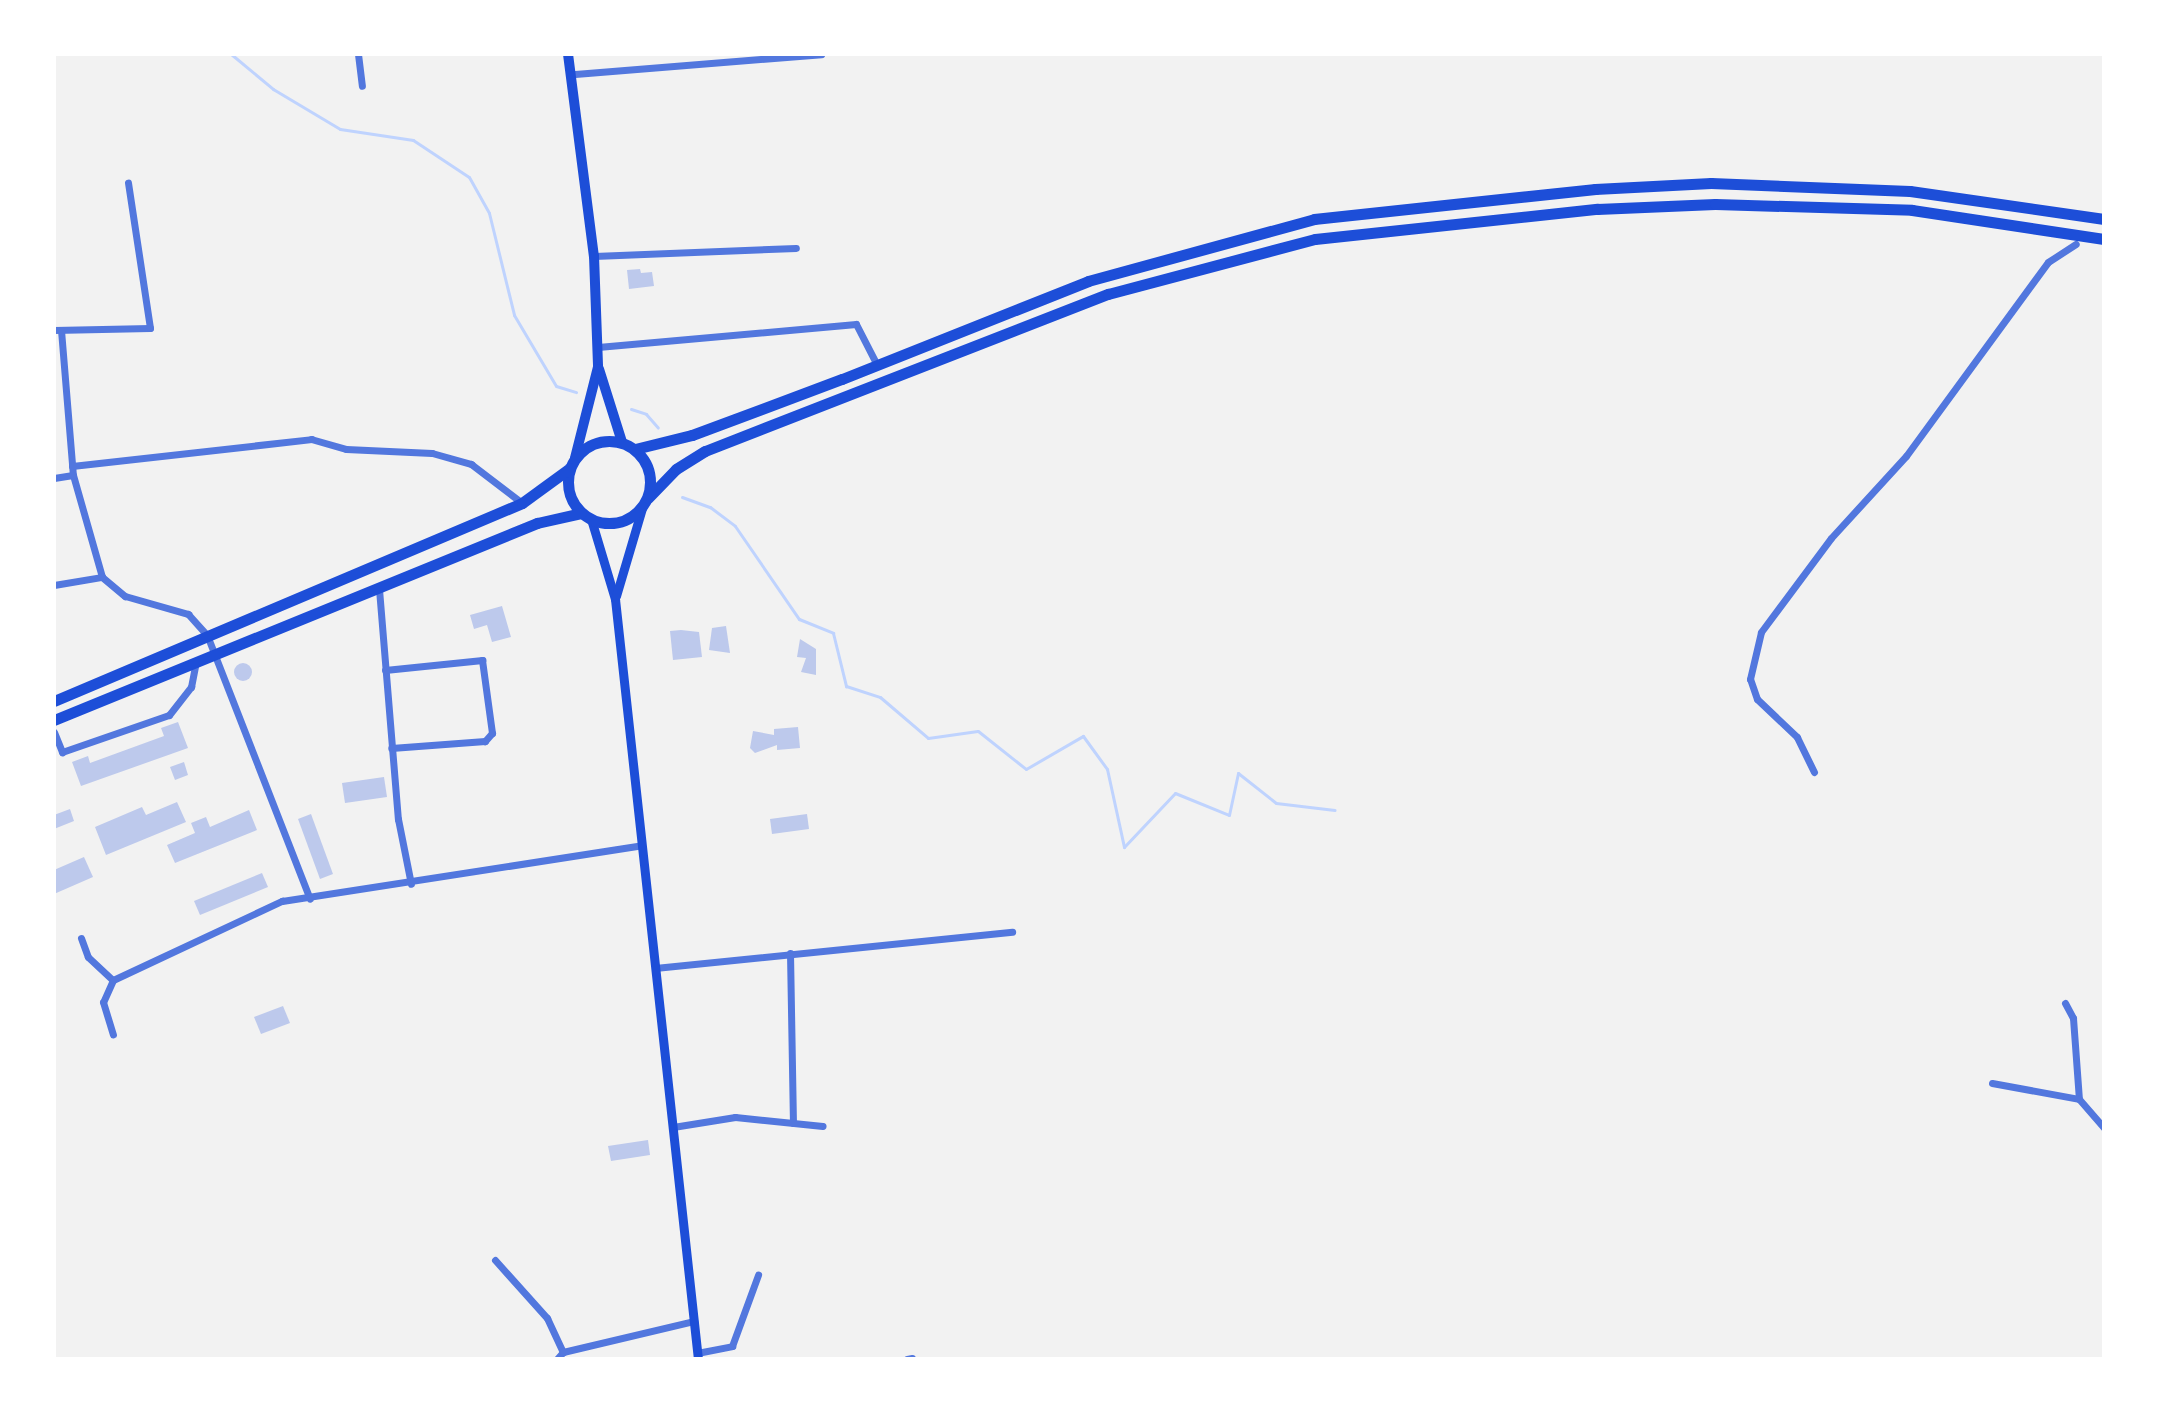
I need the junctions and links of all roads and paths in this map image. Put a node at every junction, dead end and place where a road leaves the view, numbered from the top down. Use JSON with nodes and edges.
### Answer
{"nodes":[{"id":1,"x":358,"y":54,"type":"edge"},
{"id":2,"x":568,"y":54,"type":"edge"},
{"id":3,"x":819,"y":55,"type":"edge"},
{"id":4,"x":575,"y":74,"type":"junction"},
{"id":5,"x":362,"y":86,"type":"dead end"},
{"id":6,"x":128,"y":183,"type":"dead end"},
{"id":7,"x":2081,"y":214,"type":"junction"},
{"id":8,"x":2104,"y":219,"type":"edge"},
{"id":9,"x":2077,"y":238,"type":"junction"},
{"id":10,"x":2104,"y":239,"type":"edge"},
{"id":11,"x":796,"y":248,"type":"dead end"},
{"id":12,"x":594,"y":256,"type":"junction"},
{"id":13,"x":58,"y":330,"type":"edge"},
{"id":14,"x":598,"y":347,"type":"junction"},
{"id":15,"x":877,"y":365,"type":"junction"},
{"id":16,"x":598,"y":367,"type":"junction"},
{"id":17,"x":622,"y":442,"type":"junction"},
{"id":18,"x":635,"y":449,"type":"junction"},
{"id":19,"x":573,"y":463,"type":"junction"},
{"id":20,"x":72,"y":470,"type":"junction"},
{"id":21,"x":54,"y":478,"type":"edge"},
{"id":22,"x":522,"y":503,"type":"junction"},
{"id":23,"x":645,"y":503,"type":"junction"},
{"id":24,"x":586,"y":516,"type":"junction"},
{"id":25,"x":102,"y":577,"type":"junction"},
{"id":26,"x":54,"y":585,"type":"edge"},
{"id":27,"x":379,"y":589,"type":"junction"},
{"id":28,"x":615,"y":599,"type":"junction"},
{"id":29,"x":207,"y":635,"type":"junction"},
{"id":30,"x":214,"y":652,"type":"junction"},
{"id":31,"x":197,"y":659,"type":"junction"},
{"id":32,"x":385,"y":670,"type":"junction"},
{"id":33,"x":54,"y":701,"type":"edge"},
{"id":34,"x":54,"y":720,"type":"edge"},
{"id":35,"x":54,"y":732,"type":"edge"},
{"id":36,"x":391,"y":748,"type":"junction"},
{"id":37,"x":1814,"y":772,"type":"dead end"},
{"id":38,"x":642,"y":845,"type":"junction"},
{"id":39,"x":411,"y":884,"type":"junction"},
{"id":40,"x":310,"y":899,"type":"junction"},
{"id":41,"x":1012,"y":932,"type":"dead end"},
{"id":42,"x":81,"y":938,"type":"dead end"},
{"id":43,"x":790,"y":953,"type":"junction"},
{"id":44,"x":655,"y":968,"type":"junction"},
{"id":45,"x":113,"y":980,"type":"junction"},
{"id":46,"x":2065,"y":1003,"type":"dead end"},
{"id":47,"x":113,"y":1034,"type":"dead end"},
{"id":48,"x":1992,"y":1083,"type":"dead end"},
{"id":49,"x":2079,"y":1099,"type":"junction"},
{"id":50,"x":793,"y":1123,"type":"junction"},
{"id":51,"x":823,"y":1126,"type":"dead end"},
{"id":52,"x":673,"y":1127,"type":"junction"},
{"id":53,"x":2104,"y":1128,"type":"edge"},
{"id":54,"x":495,"y":1260,"type":"dead end"},
{"id":55,"x":758,"y":1275,"type":"dead end"},
{"id":56,"x":694,"y":1321,"type":"junction"},
{"id":57,"x":563,"y":1352,"type":"junction"},
{"id":58,"x":698,"y":1356,"type":"edge"},
{"id":59,"x":557,"y":1359,"type":"edge"}],
"edges":[{"from":1,"to":5,"type":"street"},
{"from":2,"to":4,"type":"main road"},
{"from":3,"to":4,"type":"street"},
{"from":4,"to":12,"type":"main road"},
{"from":6,"to":13,"type":"street"},
{"from":7,"to":8,"type":"highway"},
{"from":7,"to":9,"type":"highway"},
{"from":7,"to":15,"type":"highway"},
{"from":9,"to":10,"type":"highway"},
{"from":9,"to":23,"type":"highway"},
{"from":9,"to":37,"type":"street"},
{"from":11,"to":12,"type":"street"},
{"from":12,"to":14,"type":"main road"},
{"from":13,"to":20,"type":"street"},
{"from":14,"to":15,"type":"street"},
{"from":14,"to":16,"type":"main road"},
{"from":15,"to":18,"type":"highway"},
{"from":16,"to":17,"type":"main road"},
{"from":16,"to":19,"type":"main road"},
{"from":17,"to":18,"type":"highway"},
{"from":17,"to":19,"type":"highway"},
{"from":18,"to":23,"type":"highway"},
{"from":19,"to":22,"type":"highway"},
{"from":19,"to":24,"type":"highway"},
{"from":20,"to":21,"type":"street"},
{"from":20,"to":22,"type":"street"},
{"from":20,"to":25,"type":"street"},
{"from":22,"to":29,"type":"highway"},
{"from":23,"to":24,"type":"highway"},
{"from":23,"to":28,"type":"main road"},
{"from":24,"to":27,"type":"highway"},
{"from":24,"to":28,"type":"main road"},
{"from":25,"to":26,"type":"street"},
{"from":25,"to":29,"type":"street"},
{"from":27,"to":30,"type":"highway"},
{"from":27,"to":32,"type":"street"},
{"from":28,"to":38,"type":"main road"},
{"from":29,"to":30,"type":"street"},
{"from":29,"to":33,"type":"highway"},
{"from":30,"to":31,"type":"highway"},
{"from":30,"to":40,"type":"street"},
{"from":31,"to":34,"type":"highway"},
{"from":31,"to":35,"type":"street"},
{"from":32,"to":36,"type":"street"},
{"from":32,"to":36,"type":"street"},
{"from":36,"to":39,"type":"street"},
{"from":38,"to":39,"type":"street"},
{"from":38,"to":44,"type":"main road"},
{"from":39,"to":40,"type":"street"},
{"from":40,"to":45,"type":"street"},
{"from":41,"to":43,"type":"street"},
{"from":42,"to":45,"type":"street"},
{"from":43,"to":44,"type":"street"},
{"from":43,"to":50,"type":"street"},
{"from":44,"to":52,"type":"main road"},
{"from":45,"to":47,"type":"street"},
{"from":46,"to":49,"type":"street"},
{"from":48,"to":49,"type":"street"},
{"from":49,"to":53,"type":"street"},
{"from":50,"to":51,"type":"street"},
{"from":50,"to":52,"type":"street"},
{"from":52,"to":56,"type":"main road"},
{"from":54,"to":57,"type":"street"},
{"from":55,"to":58,"type":"street"},
{"from":56,"to":57,"type":"street"},
{"from":56,"to":58,"type":"main road"},
{"from":57,"to":59,"type":"street"}]}
